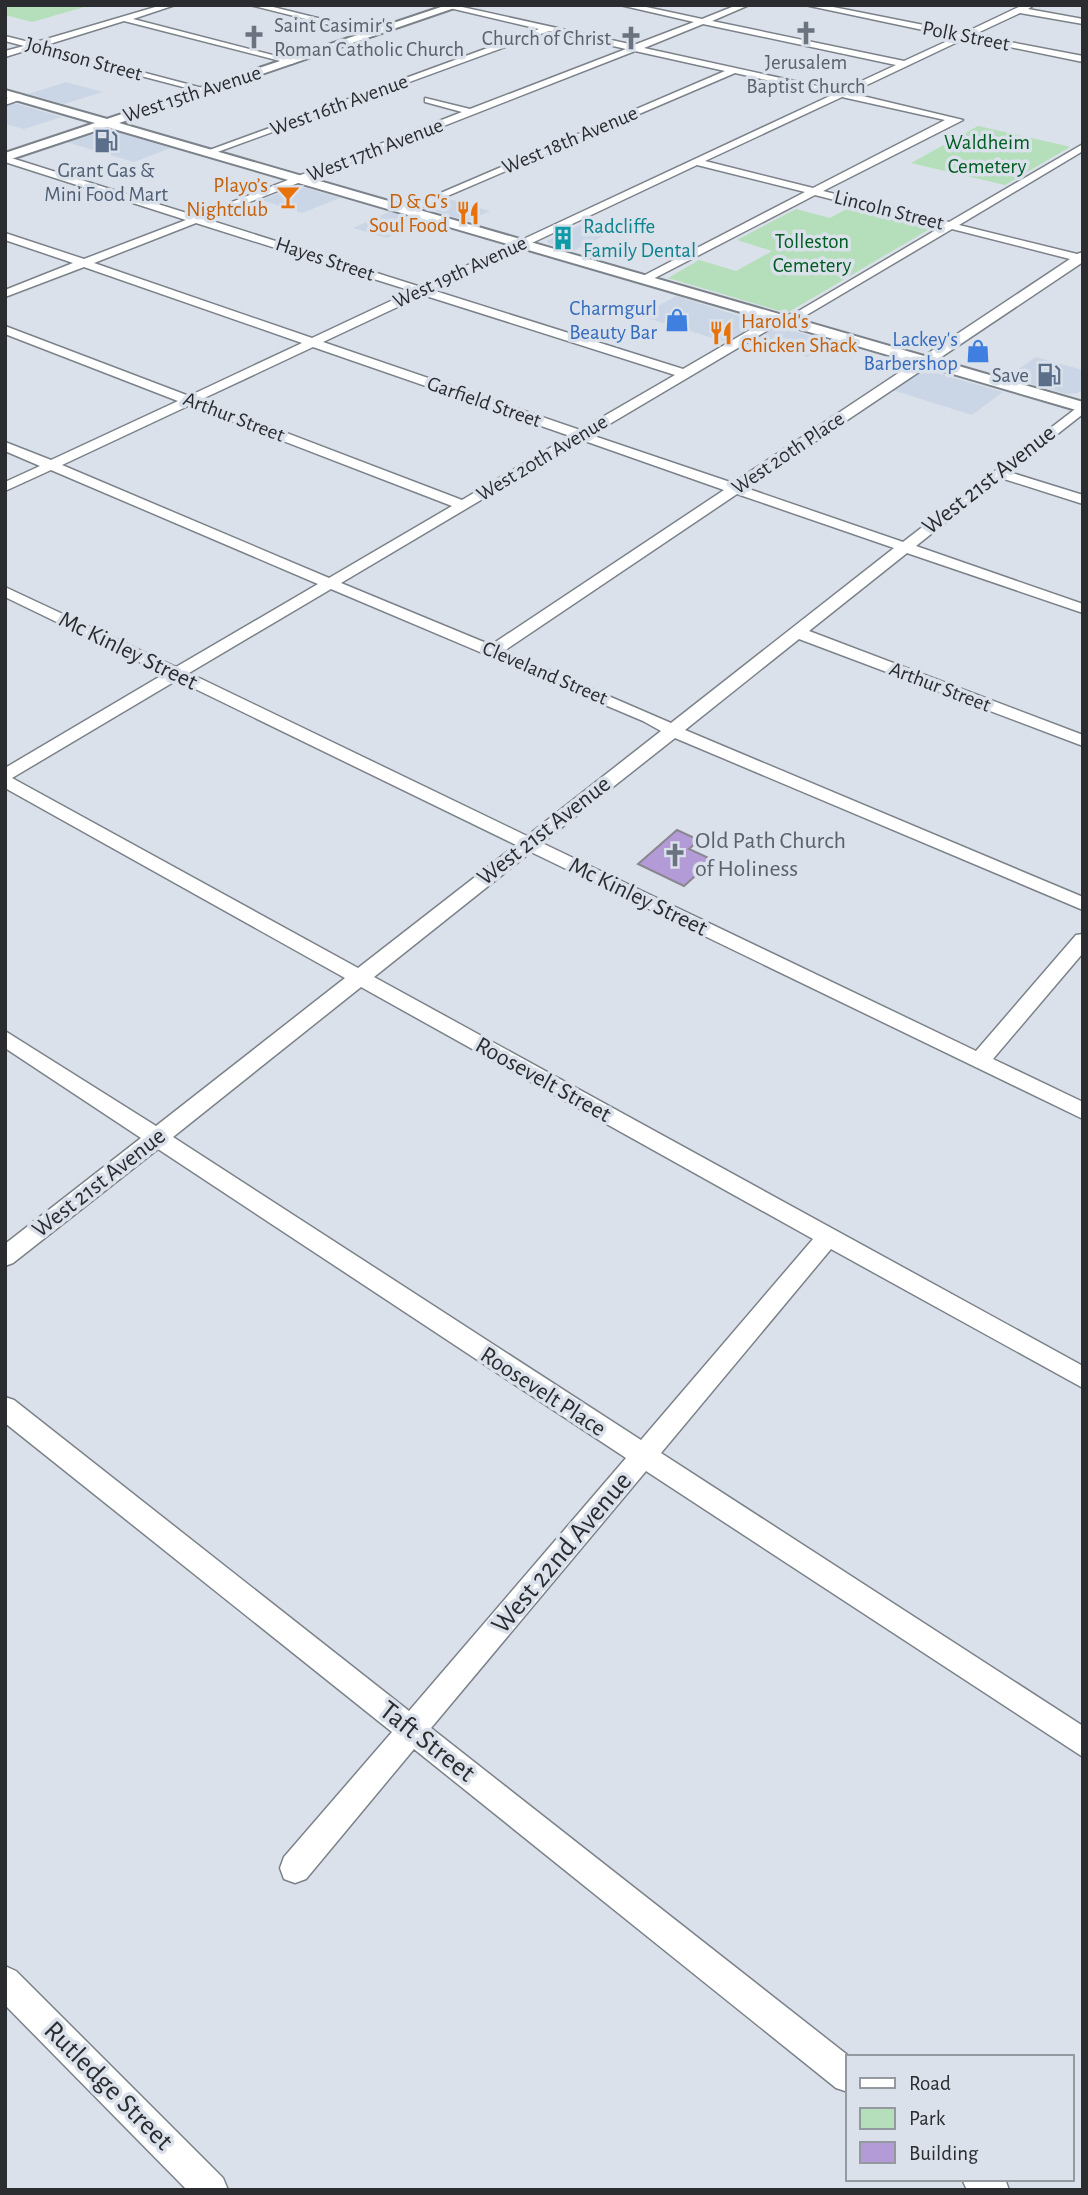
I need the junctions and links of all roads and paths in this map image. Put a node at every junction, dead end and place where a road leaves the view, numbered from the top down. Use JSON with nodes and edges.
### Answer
{"nodes":[{"id":1,"x":171,"y":5,"type":"edge"},
{"id":2,"x":254,"y":5,"type":"edge"},
{"id":3,"x":624,"y":5,"type":"edge"},
{"id":4,"x":745,"y":5,"type":"edge"},
{"id":5,"x":809,"y":5,"type":"edge"},
{"id":6,"x":1030,"y":5,"type":"edge"},
{"id":7,"x":450,"y":6,"type":"edge"},
{"id":8,"x":1019,"y":10,"type":"junction"},
{"id":9,"x":125,"y":19,"type":"junction"},
{"id":10,"x":703,"y":22,"type":"junction"},
{"id":11,"x":1083,"y":22,"type":"edge"},
{"id":12,"x":548,"y":29,"type":"junction"},
{"id":13,"x":374,"y":33,"type":"junction"},
{"id":14,"x":964,"y":36,"type":"junction"},
{"id":15,"x":5,"y":37,"type":"edge"},
{"id":16,"x":34,"y":45,"type":"junction"},
{"id":17,"x":635,"y":48,"type":"junction"},
{"id":18,"x":5,"y":54,"type":"edge"},
{"id":19,"x":1083,"y":59,"type":"edge"},
{"id":20,"x":292,"y":61,"type":"junction"},
{"id":21,"x":905,"y":64,"type":"junction"},
{"id":22,"x":734,"y":70,"type":"junction"},
{"id":23,"x":203,"y":90,"type":"junction"},
{"id":24,"x":5,"y":93,"type":"edge"},
{"id":25,"x":841,"y":94,"type":"junction"},
{"id":26,"x":19,"y":97,"type":"junction"},
{"id":27,"x":428,"y":100,"type":"dead end"},
{"id":28,"x":5,"y":102,"type":"edge"},
{"id":29,"x":471,"y":112,"type":"junction"},
{"id":30,"x":107,"y":122,"type":"junction"},
{"id":31,"x":1081,"y":147,"type":"edge"},
{"id":32,"x":209,"y":152,"type":"junction"},
{"id":33,"x":5,"y":158,"type":"edge"},
{"id":34,"x":696,"y":162,"type":"junction"},
{"id":35,"x":300,"y":179,"type":"junction"},
{"id":36,"x":813,"y":191,"type":"junction"},
{"id":37,"x":406,"y":210,"type":"junction"},
{"id":38,"x":198,"y":219,"type":"junction"},
{"id":39,"x":948,"y":225,"type":"junction"},
{"id":40,"x":5,"y":236,"type":"edge"},
{"id":41,"x":522,"y":243,"type":"junction"},
{"id":42,"x":1081,"y":257,"type":"edge"},
{"id":43,"x":83,"y":264,"type":"junction"},
{"id":44,"x":645,"y":279,"type":"junction"},
{"id":45,"x":422,"y":290,"type":"junction"},
{"id":46,"x":5,"y":294,"type":"edge"},
{"id":47,"x":784,"y":320,"type":"junction"},
{"id":48,"x":5,"y":330,"type":"edge"},
{"id":49,"x":312,"y":342,"type":"junction"},
{"id":50,"x":923,"y":361,"type":"junction"},
{"id":51,"x":685,"y":374,"type":"junction"},
{"id":52,"x":190,"y":400,"type":"junction"},
{"id":53,"x":1083,"y":407,"type":"edge"},
{"id":54,"x":581,"y":435,"type":"junction"},
{"id":55,"x":5,"y":446,"type":"edge"},
{"id":56,"x":51,"y":465,"type":"junction"},
{"id":57,"x":998,"y":473,"type":"junction"},
{"id":58,"x":5,"y":487,"type":"edge"},
{"id":59,"x":735,"y":489,"type":"junction"},
{"id":60,"x":1083,"y":500,"type":"edge"},
{"id":61,"x":463,"y":505,"type":"junction"},
{"id":62,"x":903,"y":547,"type":"junction"},
{"id":63,"x":330,"y":583,"type":"junction"},
{"id":64,"x":5,"y":591,"type":"edge"},
{"id":65,"x":1083,"y":609,"type":"edge"},
{"id":66,"x":796,"y":632,"type":"junction"},
{"id":67,"x":493,"y":651,"type":"junction"},
{"id":68,"x":176,"y":674,"type":"junction"},
{"id":69,"x":672,"y":730,"type":"junction"},
{"id":70,"x":1083,"y":741,"type":"edge"},
{"id":71,"x":5,"y":775,"type":"edge"},
{"id":72,"x":5,"y":781,"type":"edge"},
{"id":73,"x":528,"y":844,"type":"junction"},
{"id":74,"x":1083,"y":904,"type":"edge"},
{"id":75,"x":1083,"y":940,"type":"edge"},
{"id":76,"x":359,"y":978,"type":"junction"},
{"id":77,"x":5,"y":1038,"type":"edge"},
{"id":78,"x":979,"y":1061,"type":"junction"},
{"id":79,"x":1083,"y":1111,"type":"edge"},
{"id":80,"x":156,"y":1138,"type":"junction"},
{"id":81,"x":828,"y":1237,"type":"junction"},
{"id":82,"x":5,"y":1256,"type":"edge"},
{"id":83,"x":1083,"y":1378,"type":"edge"},
{"id":84,"x":5,"y":1408,"type":"edge"},
{"id":85,"x":643,"y":1457,"type":"junction"},
{"id":86,"x":412,"y":1730,"type":"junction"},
{"id":87,"x":1083,"y":1743,"type":"edge"},
{"id":88,"x":295,"y":1868,"type":"dead end"},
{"id":89,"x":5,"y":1982,"type":"edge"},
{"id":90,"x":846,"y":2074,"type":"edge"},
{"id":91,"x":211,"y":2190,"type":"edge"}],
"edges":[{"from":1,"to":9,"type":"street"},
{"from":2,"to":13,"type":"street"},
{"from":3,"to":10,"type":"street"},
{"from":4,"to":10,"type":"street","name":"West 17th Avenue"},
{"from":5,"to":14,"type":"street","name":"Polk Street"},
{"from":6,"to":8,"type":"street","name":"West 19th Avenue"},
{"from":7,"to":12,"type":"street"},
{"from":7,"to":13,"type":"main road","name":"West 15th Avenue"},
{"from":8,"to":11,"type":"street"},
{"from":8,"to":14,"type":"street","name":"West 19th Avenue"},
{"from":9,"to":16,"type":"street"},
{"from":9,"to":20,"type":"street"},
{"from":10,"to":17,"type":"street","name":"West 17th Avenue"},
{"from":10,"to":21,"type":"street"},
{"from":12,"to":17,"type":"street"},
{"from":12,"to":32,"type":"street","name":"West 16th Avenue"},
{"from":13,"to":20,"type":"main road","name":"West 15th Avenue"},
{"from":14,"to":19,"type":"street","name":"Polk Street"},
{"from":14,"to":21,"type":"street","name":"West 19th Avenue"},
{"from":15,"to":16,"type":"street","name":"Johnson Street"},
{"from":16,"to":18,"type":"street"},
{"from":16,"to":23,"type":"street","name":"Johnson Street"},
{"from":17,"to":22,"type":"street"},
{"from":17,"to":29,"type":"street","name":"West 17th Avenue"},
{"from":20,"to":23,"type":"main road","name":"West 15th Avenue"},
{"from":21,"to":25,"type":"street","name":"West 19th Avenue"},
{"from":22,"to":25,"type":"street"},
{"from":22,"to":37,"type":"street","name":"West 18th Avenue"},
{"from":23,"to":30,"type":"main road","name":"West 15th Avenue"},
{"from":24,"to":26,"type":"main road"},
{"from":25,"to":34,"type":"street","name":"West 19th Avenue"},
{"from":25,"to":36,"type":"street"},
{"from":26,"to":28,"type":"street"},
{"from":26,"to":30,"type":"main road"},
{"from":27,"to":29,"type":"street"},
{"from":29,"to":35,"type":"street","name":"West 17th Avenue"},
{"from":30,"to":32,"type":"main road"},
{"from":30,"to":33,"type":"main road","name":"West 15th Avenue"},
{"from":31,"to":39,"type":"street","name":"West 20th Avenue"},
{"from":32,"to":35,"type":"main road"},
{"from":33,"to":38,"type":"street","name":"Hayes Street"},
{"from":34,"to":36,"type":"street","name":"Lincoln Street"},
{"from":34,"to":41,"type":"street","name":"West 19th Avenue"},
{"from":35,"to":37,"type":"main road"},
{"from":35,"to":38,"type":"street","name":"West 17th Avenue"},
{"from":36,"to":39,"type":"street","name":"Lincoln Street"},
{"from":36,"to":44,"type":"street"},
{"from":37,"to":41,"type":"main road"},
{"from":38,"to":43,"type":"street","name":"West 17th Avenue"},
{"from":38,"to":45,"type":"street","name":"Hayes Street"},
{"from":39,"to":42,"type":"street","name":"Lincoln Street"},
{"from":39,"to":47,"type":"street","name":"West 20th Avenue"},
{"from":40,"to":43,"type":"street","name":"Garfield Street"},
{"from":41,"to":44,"type":"main road"},
{"from":41,"to":45,"type":"street","name":"West 19th Avenue"},
{"from":42,"to":50,"type":"street","name":"West 20th Place"},
{"from":43,"to":46,"type":"street","name":"West 17th Avenue"},
{"from":43,"to":49,"type":"street","name":"Garfield Street"},
{"from":44,"to":47,"type":"main road"},
{"from":45,"to":49,"type":"street","name":"West 19th Avenue"},
{"from":45,"to":51,"type":"street","name":"Hayes Street"},
{"from":47,"to":50,"type":"main road"},
{"from":47,"to":51,"type":"street","name":"West 20th Avenue"},
{"from":48,"to":52,"type":"street","name":"Arthur Street"},
{"from":49,"to":52,"type":"street","name":"West 19th Avenue"},
{"from":49,"to":54,"type":"street","name":"Garfield Street"},
{"from":50,"to":53,"type":"main road"},
{"from":50,"to":59,"type":"street","name":"West 20th Place"},
{"from":51,"to":54,"type":"street","name":"West 20th Avenue"},
{"from":52,"to":56,"type":"street","name":"West 19th Avenue"},
{"from":52,"to":61,"type":"street","name":"Arthur Street"},
{"from":53,"to":57,"type":"street","name":"West 21st Avenue"},
{"from":54,"to":59,"type":"street","name":"Garfield Street"},
{"from":54,"to":61,"type":"street","name":"West 20th Avenue"},
{"from":55,"to":56,"type":"street","name":"Cleveland Street"},
{"from":56,"to":58,"type":"street","name":"West 19th Avenue"},
{"from":56,"to":63,"type":"street","name":"Cleveland Street"},
{"from":57,"to":60,"type":"street"},
{"from":57,"to":62,"type":"street","name":"West 21st Avenue"},
{"from":59,"to":62,"type":"street","name":"Garfield Street"},
{"from":59,"to":67,"type":"street","name":"West 20th Place"},
{"from":61,"to":63,"type":"street","name":"West 20th Avenue"},
{"from":62,"to":65,"type":"street","name":"Garfield Street"},
{"from":62,"to":66,"type":"street","name":"West 21st Avenue"},
{"from":63,"to":67,"type":"street","name":"Cleveland Street"},
{"from":63,"to":68,"type":"street","name":"West 20th Avenue"},
{"from":64,"to":68,"type":"street","name":"Mc Kinley Street"},
{"from":66,"to":69,"type":"street","name":"West 21st Avenue"},
{"from":66,"to":70,"type":"street","name":"Arthur Street"},
{"from":67,"to":69,"type":"street","name":"Cleveland Street"},
{"from":68,"to":71,"type":"street","name":"West 20th Avenue"},
{"from":68,"to":73,"type":"street","name":"Mc Kinley Street"},
{"from":69,"to":73,"type":"street","name":"West 21st Avenue"},
{"from":69,"to":74,"type":"street","name":"Cleveland Street"},
{"from":72,"to":76,"type":"street","name":"Roosevelt Street"},
{"from":73,"to":76,"type":"street","name":"West 21st Avenue"},
{"from":73,"to":78,"type":"street","name":"Mc Kinley Street"},
{"from":75,"to":78,"type":"street"},
{"from":76,"to":80,"type":"street","name":"West 21st Avenue"},
{"from":76,"to":81,"type":"street","name":"Roosevelt Street"},
{"from":77,"to":80,"type":"street","name":"Roosevelt Place"},
{"from":78,"to":79,"type":"street","name":"Mc Kinley Street"},
{"from":80,"to":82,"type":"street","name":"West 21st Avenue"},
{"from":80,"to":85,"type":"street","name":"Roosevelt Place"},
{"from":81,"to":83,"type":"street","name":"Roosevelt Street"},
{"from":81,"to":85,"type":"street","name":"West 22nd Avenue"},
{"from":84,"to":86,"type":"street","name":"Taft Street"},
{"from":85,"to":86,"type":"street","name":"West 22nd Avenue"},
{"from":85,"to":87,"type":"street","name":"Roosevelt Place"},
{"from":86,"to":88,"type":"street","name":"West 22nd Avenue"},
{"from":86,"to":90,"type":"street","name":"Taft Street"},
{"from":89,"to":91,"type":"street","name":"Rutledge Street"}]}
